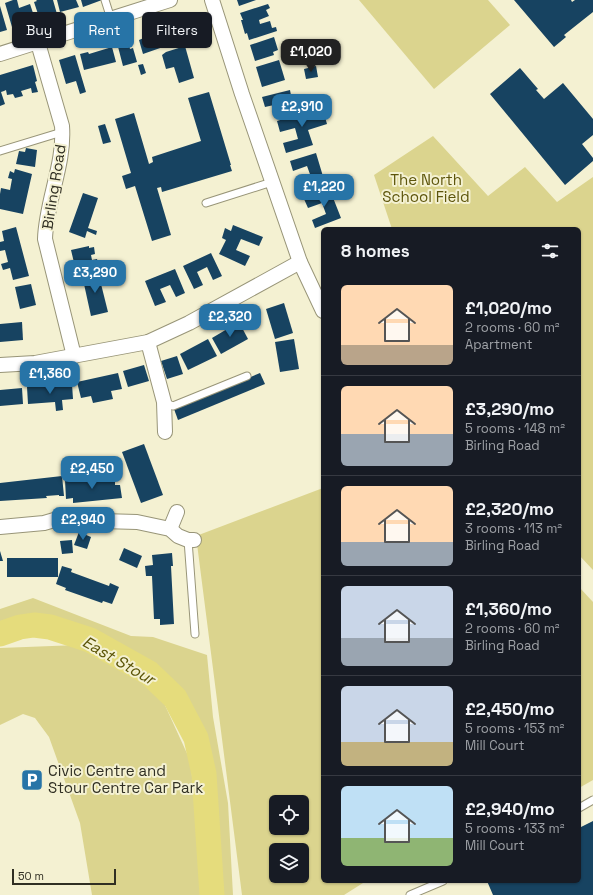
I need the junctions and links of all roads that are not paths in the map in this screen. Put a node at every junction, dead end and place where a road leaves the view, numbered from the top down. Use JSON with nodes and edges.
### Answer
{"nodes":[{"id":1,"x":105,"y":0,"type":"edge"},
{"id":2,"x":170,"y":0,"type":"edge"},
{"id":3,"x":212,"y":0,"type":"edge"},
{"id":4,"x":109,"y":12,"type":"edge"},
{"id":5,"x":133,"y":12,"type":"edge"},
{"id":6,"x":21,"y":48,"type":"edge"},
{"id":7,"x":39,"y":48,"type":"edge"},
{"id":8,"x":0,"y":54,"type":"edge"},
{"id":9,"x":62,"y":132,"type":"junction"},
{"id":10,"x":0,"y":151,"type":"edge"},
{"id":11,"x":272,"y":182,"type":"junction"},
{"id":12,"x":206,"y":203,"type":"dead end"},
{"id":13,"x":300,"y":262,"type":"junction"},
{"id":14,"x":321,"y":307,"type":"edge"},
{"id":15,"x":148,"y":342,"type":"junction"},
{"id":16,"x":74,"y":356,"type":"junction"},
{"id":17,"x":0,"y":365,"type":"edge"},
{"id":18,"x":246,"y":376,"type":"dead end"},
{"id":19,"x":164,"y":402,"type":"junction"},
{"id":20,"x":165,"y":432,"type":"dead end"},
{"id":21,"x":176,"y":512,"type":"dead end"},
{"id":22,"x":0,"y":527,"type":"edge"},
{"id":23,"x":170,"y":528,"type":"junction"},
{"id":24,"x":191,"y":540,"type":"joint"},
{"id":25,"x":195,"y":634,"type":"dead end"},
{"id":26,"x":593,"y":800,"type":"edge"},
{"id":27,"x":581,"y":807,"type":"edge"},
{"id":28,"x":438,"y":883,"type":"edge"},
{"id":29,"x":410,"y":895,"type":"edge"}],
"edges":[{"from":1,"to":4,"type":"lane"},
{"from":2,"to":5,"type":"street"},
{"from":3,"to":11,"type":"street"},
{"from":6,"to":8,"type":"street"},
{"from":7,"to":9,"type":"street","name":"Birling Road"},
{"from":9,"to":10,"type":"lane"},
{"from":9,"to":16,"type":"street","name":"Birling Road"},
{"from":11,"to":12,"type":"lane"},
{"from":11,"to":13,"type":"street"},
{"from":13,"to":14,"type":"street"},
{"from":13,"to":15,"type":"street"},
{"from":15,"to":16,"type":"street"},
{"from":15,"to":19,"type":"street"},
{"from":16,"to":17,"type":"street"},
{"from":18,"to":19,"type":"lane"},
{"from":19,"to":20,"type":"street"},
{"from":21,"to":23,"type":"street"},
{"from":22,"to":23,"type":"street"},
{"from":23,"to":24,"type":"street"},
{"from":24,"to":25,"type":"lane"},
{"from":26,"to":27,"type":"lane"},
{"from":28,"to":29,"type":"lane"}]}
